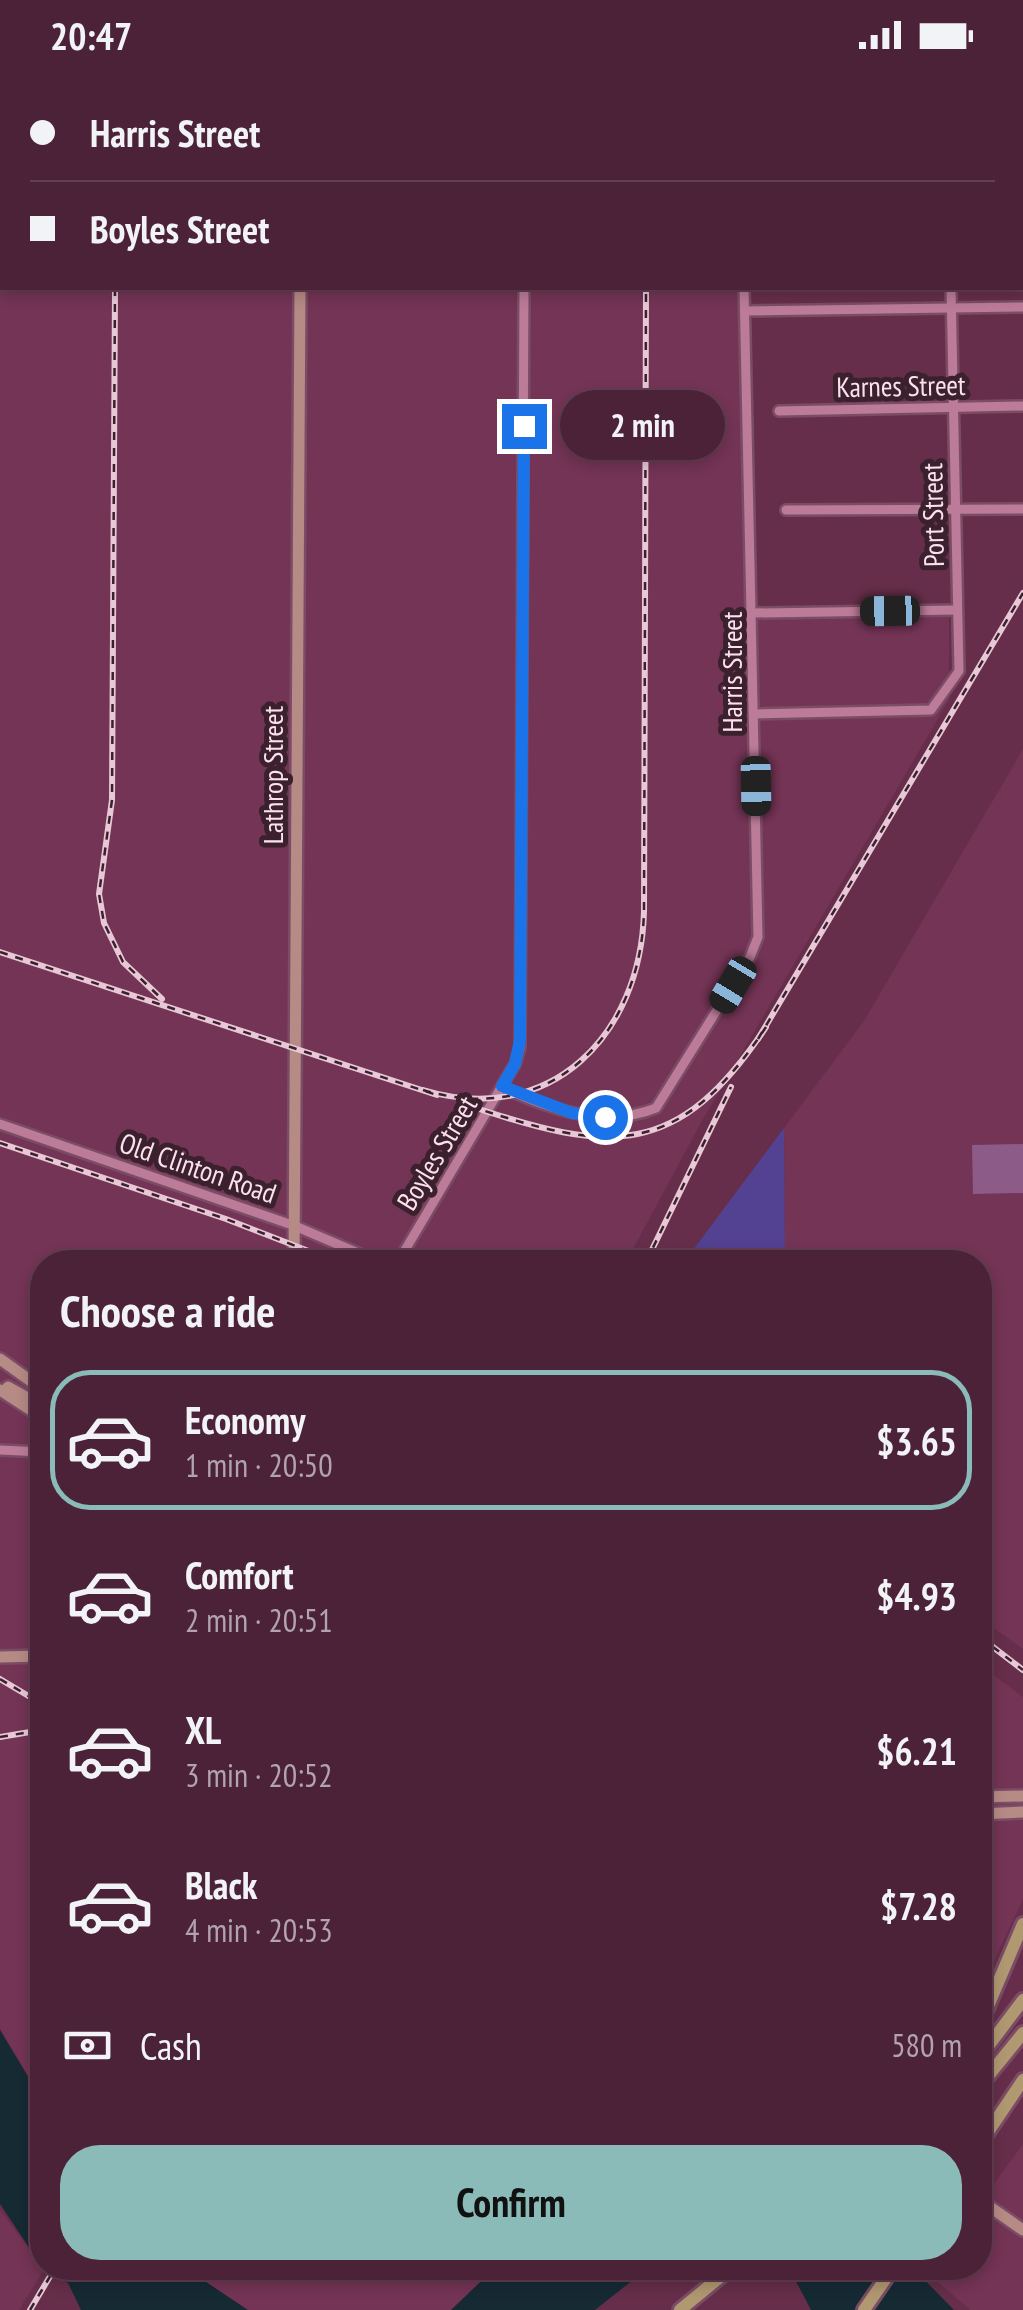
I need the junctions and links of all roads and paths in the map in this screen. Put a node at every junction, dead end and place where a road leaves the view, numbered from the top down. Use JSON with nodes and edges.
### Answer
{"nodes":[{"id":1,"x":300,"y":290,"type":"edge"},
{"id":2,"x":524,"y":290,"type":"edge"},
{"id":3,"x":744,"y":290,"type":"edge"},
{"id":4,"x":952,"y":290,"type":"edge"},
{"id":5,"x":1023,"y":306,"type":"edge"},
{"id":6,"x":952,"y":308,"type":"junction"},
{"id":7,"x":746,"y":311,"type":"junction"},
{"id":8,"x":1023,"y":406,"type":"edge"},
{"id":9,"x":954,"y":408,"type":"junction"},
{"id":10,"x":779,"y":411,"type":"dead end"},
{"id":11,"x":1023,"y":509,"type":"edge"},
{"id":12,"x":786,"y":510,"type":"dead end"},
{"id":13,"x":956,"y":510,"type":"junction"},
{"id":14,"x":957,"y":610,"type":"junction"},
{"id":15,"x":754,"y":613,"type":"junction"},
{"id":16,"x":754,"y":714,"type":"junction"},
{"id":17,"x":502,"y":1086,"type":"junction"},
{"id":18,"x":0,"y":1124,"type":"edge"},
{"id":19,"x":295,"y":1226,"type":"junction"},
{"id":20,"x":294,"y":1250,"type":"edge"},
{"id":21,"x":351,"y":1250,"type":"edge"},
{"id":22,"x":405,"y":1250,"type":"edge"},
{"id":23,"x":0,"y":1358,"type":"edge"},
{"id":24,"x":30,"y":1374,"type":"edge"},
{"id":25,"x":30,"y":1381,"type":"edge"},
{"id":26,"x":0,"y":1386,"type":"edge"},
{"id":27,"x":30,"y":1400,"type":"edge"},
{"id":28,"x":30,"y":1408,"type":"edge"},
{"id":29,"x":0,"y":1450,"type":"edge"},
{"id":30,"x":30,"y":1451,"type":"edge"},
{"id":31,"x":30,"y":1656,"type":"edge"},
{"id":32,"x":0,"y":1657,"type":"edge"},
{"id":33,"x":1023,"y":1796,"type":"edge"},
{"id":34,"x":992,"y":1797,"type":"edge"},
{"id":35,"x":1023,"y":1812,"type":"edge"},
{"id":36,"x":992,"y":1813,"type":"edge"},
{"id":37,"x":1023,"y":1924,"type":"edge"},
{"id":38,"x":992,"y":1997,"type":"edge"},
{"id":39,"x":1023,"y":2000,"type":"edge"},
{"id":40,"x":1023,"y":2033,"type":"edge"},
{"id":41,"x":992,"y":2041,"type":"edge"},
{"id":42,"x":992,"y":2071,"type":"edge"},
{"id":43,"x":1023,"y":2080,"type":"edge"},
{"id":44,"x":1023,"y":2095,"type":"edge"},
{"id":45,"x":992,"y":2126,"type":"edge"},
{"id":46,"x":992,"y":2129,"type":"edge"},
{"id":47,"x":992,"y":2208,"type":"edge"},
{"id":48,"x":1023,"y":2230,"type":"edge"},
{"id":49,"x":717,"y":2280,"type":"edge"},
{"id":50,"x":885,"y":2280,"type":"edge"},
{"id":51,"x":680,"y":2310,"type":"edge"},
{"id":52,"x":864,"y":2310,"type":"edge"}],
"edges":[{"from":1,"to":19,"type":"street","name":"Lathrop Street"},
{"from":2,"to":17,"type":"street","name":"Boyles Street"},
{"from":3,"to":7,"type":"street","name":"Harris Street"},
{"from":4,"to":6,"type":"street","name":"Port Street"},
{"from":5,"to":6,"type":"street"},
{"from":6,"to":7,"type":"street"},
{"from":6,"to":9,"type":"street","name":"Port Street"},
{"from":7,"to":15,"type":"street","name":"Harris Street"},
{"from":8,"to":9,"type":"street","name":"Karnes Street"},
{"from":9,"to":10,"type":"street","name":"Karnes Street"},
{"from":9,"to":13,"type":"street","name":"Port Street"},
{"from":11,"to":13,"type":"street"},
{"from":12,"to":13,"type":"street"},
{"from":13,"to":14,"type":"street","name":"Port Street"},
{"from":14,"to":15,"type":"street"},
{"from":14,"to":16,"type":"street","name":"Port Street"},
{"from":15,"to":16,"type":"street","name":"Harris Street"},
{"from":16,"to":17,"type":"street","name":"Harris Street"},
{"from":17,"to":22,"type":"street","name":"Boyles Street"},
{"from":18,"to":19,"type":"street","name":"Old Clinton Road"},
{"from":19,"to":20,"type":"street","name":"Lathrop Street"},
{"from":19,"to":21,"type":"street","name":"Old Clinton Road"},
{"from":23,"to":24,"type":"street"},
{"from":23,"to":25,"type":"street"},
{"from":26,"to":27,"type":"street"},
{"from":26,"to":28,"type":"street"},
{"from":29,"to":30,"type":"street"},
{"from":31,"to":32,"type":"street"},
{"from":33,"to":34,"type":"street"},
{"from":35,"to":36,"type":"street"},
{"from":37,"to":38,"type":"main road"},
{"from":39,"to":41,"type":"main road"},
{"from":40,"to":42,"type":"main road"},
{"from":43,"to":45,"type":"main road"},
{"from":44,"to":46,"type":"main road"},
{"from":47,"to":48,"type":"street"},
{"from":49,"to":51,"type":"main road"},
{"from":50,"to":52,"type":"main road"}]}
